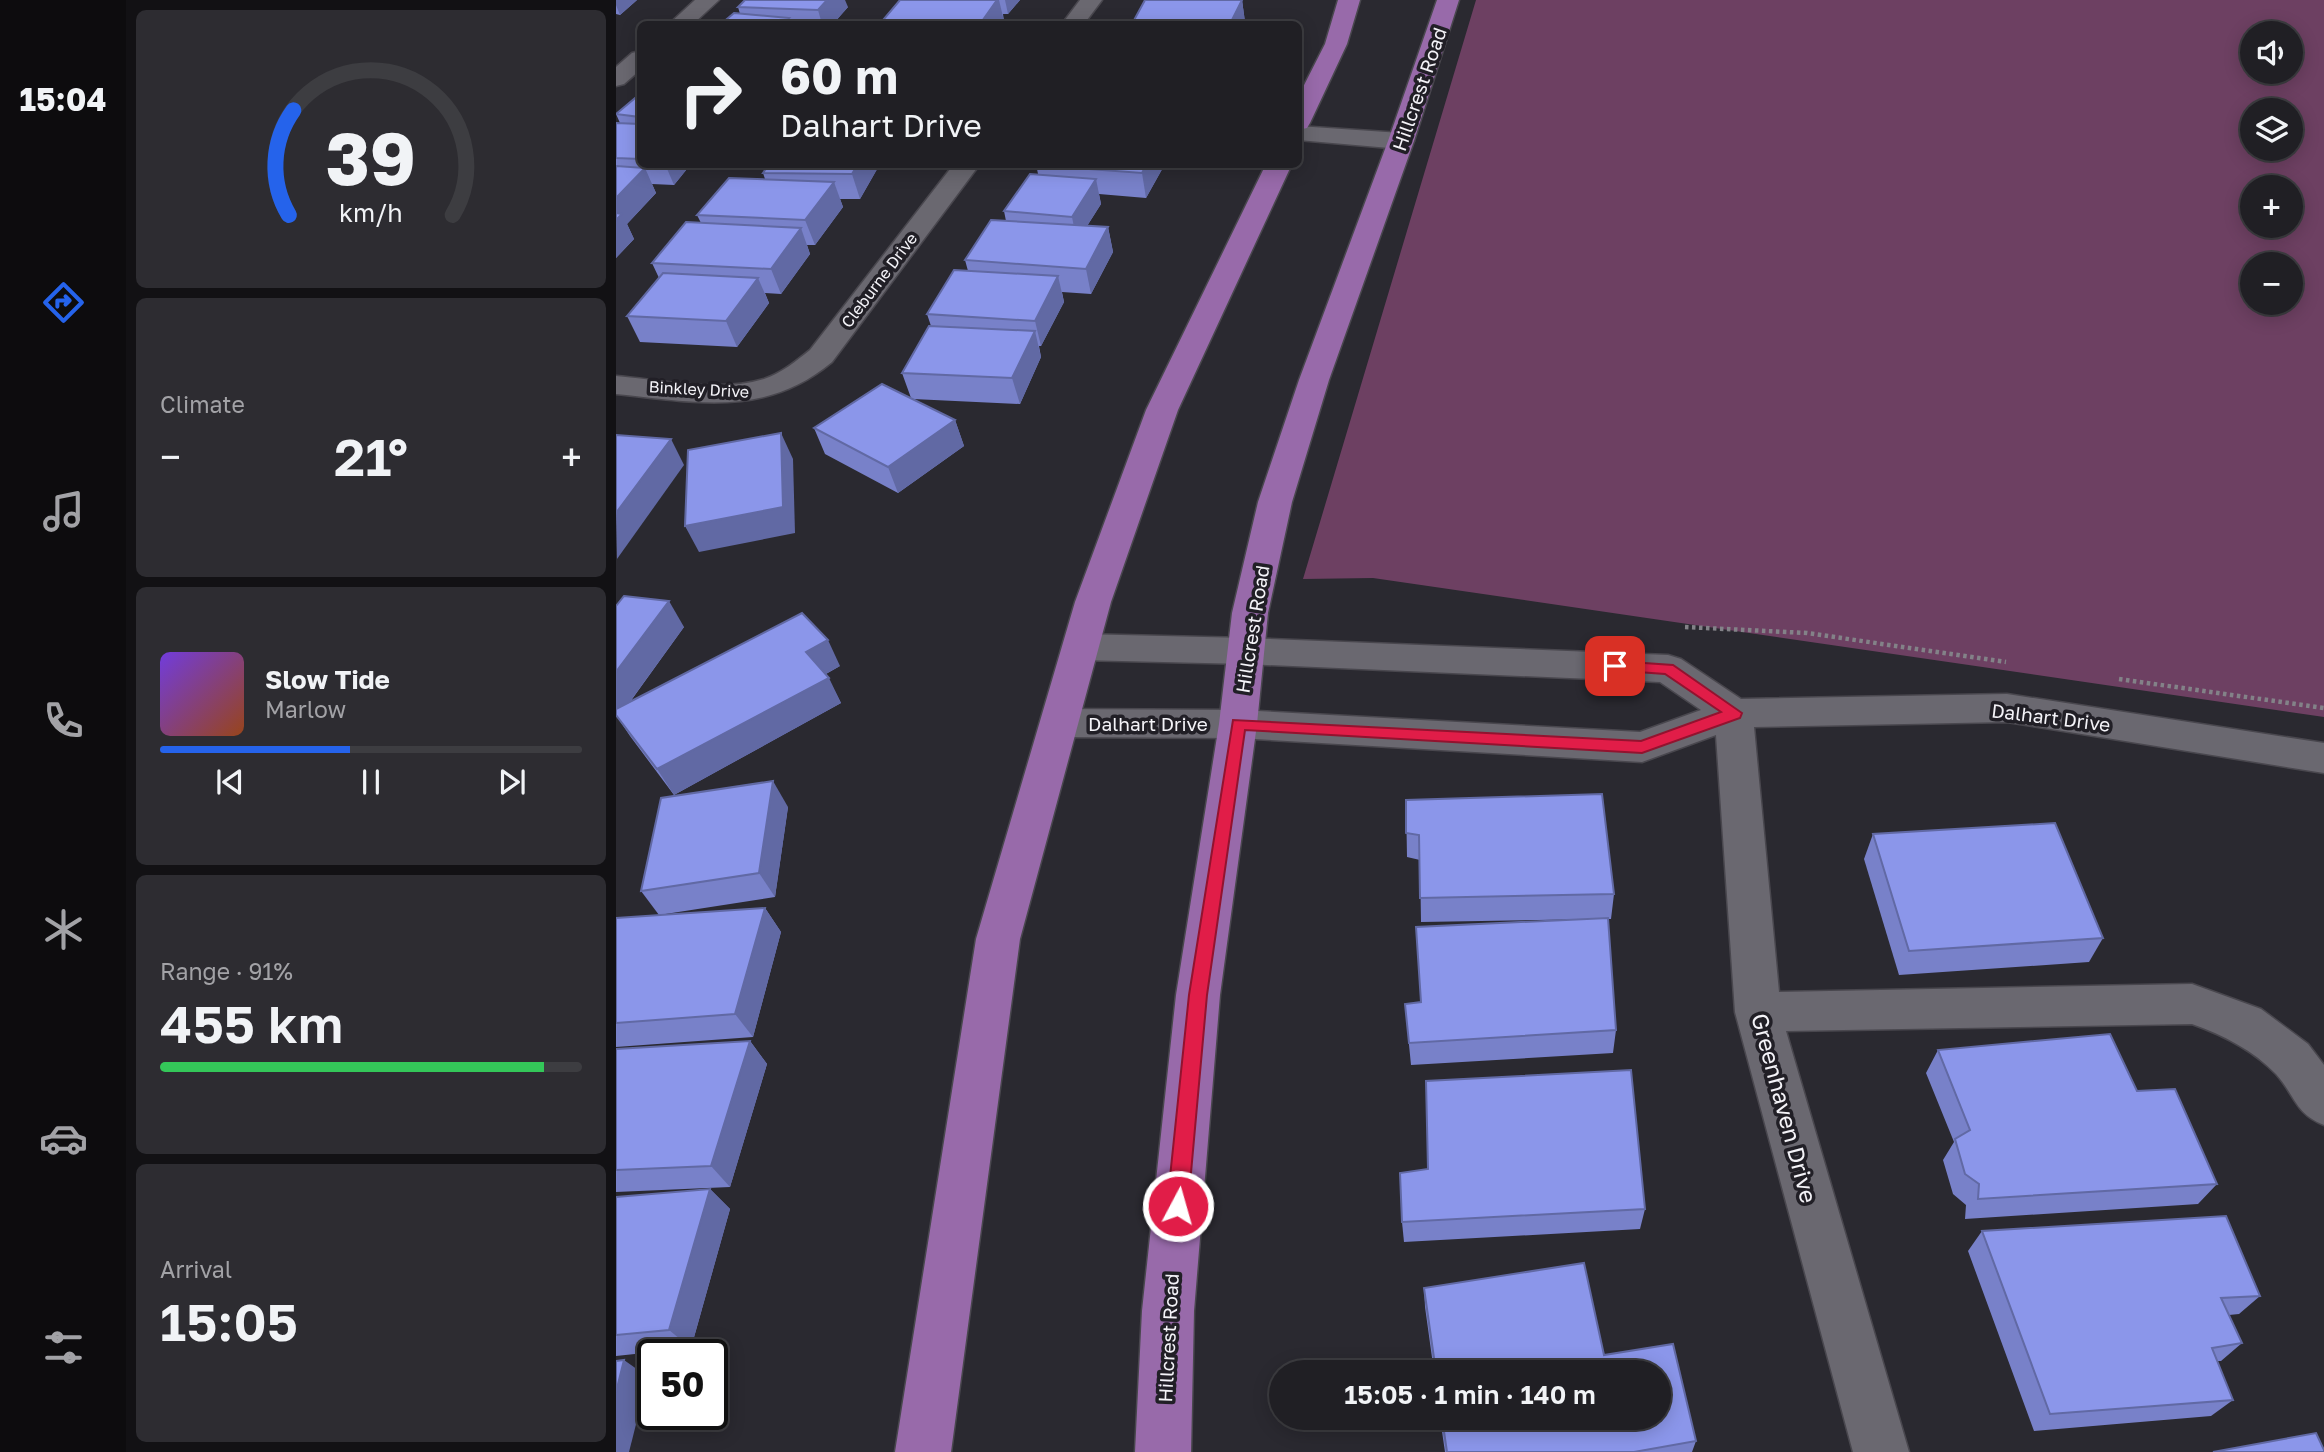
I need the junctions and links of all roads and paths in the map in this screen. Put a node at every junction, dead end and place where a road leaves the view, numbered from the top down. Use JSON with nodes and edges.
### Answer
{"nodes":[{"id":1,"x":708,"y":0,"type":"edge"},
{"id":2,"x":1091,"y":0,"type":"edge"},
{"id":3,"x":1349,"y":0,"type":"edge"},
{"id":4,"x":1448,"y":0,"type":"edge"},
{"id":5,"x":684,"y":21,"type":"edge"},
{"id":6,"x":1075,"y":21,"type":"edge"},
{"id":7,"x":637,"y":61,"type":"edge"},
{"id":8,"x":616,"y":79,"type":"edge"},
{"id":9,"x":1302,"y":115,"type":"edge"},
{"id":10,"x":1302,"y":133,"type":"edge"},
{"id":11,"x":1401,"y":141,"type":"junction"},
{"id":12,"x":965,"y":168,"type":"edge"},
{"id":13,"x":1277,"y":168,"type":"edge"},
{"id":14,"x":616,"y":385,"type":"edge"},
{"id":15,"x":780,"y":385,"type":"joint"},
{"id":16,"x":1681,"y":627,"type":"dead end"},
{"id":17,"x":1080,"y":647,"type":"junction"},
{"id":18,"x":1246,"y":651,"type":"junction"},
{"id":19,"x":2020,"y":664,"type":"dead end"},
{"id":20,"x":2116,"y":678,"type":"dead end"},
{"id":21,"x":2324,"y":708,"type":"edge"},
{"id":22,"x":1734,"y":713,"type":"junction"},
{"id":23,"x":1059,"y":723,"type":"junction"},
{"id":24,"x":1238,"y":724,"type":"junction"},
{"id":25,"x":2324,"y":758,"type":"edge"},
{"id":26,"x":1758,"y":1012,"type":"junction"},
{"id":27,"x":2324,"y":1103,"type":"edge"},
{"id":28,"x":923,"y":1452,"type":"edge"},
{"id":29,"x":1163,"y":1452,"type":"edge"},
{"id":30,"x":1881,"y":1452,"type":"edge"}],
"edges":[{"from":1,"to":5,"type":"street"},
{"from":2,"to":6,"type":"street"},
{"from":3,"to":9,"type":"main road"},
{"from":4,"to":11,"type":"main road","name":"Hillcrest Road"},
{"from":7,"to":8,"type":"street"},
{"from":10,"to":11,"type":"street"},
{"from":11,"to":18,"type":"main road","name":"Hillcrest Road"},
{"from":12,"to":15,"type":"street","name":"Cleburne Drive"},
{"from":13,"to":17,"type":"main road"},
{"from":14,"to":15,"type":"street","name":"Binkley Drive"},
{"from":16,"to":19,"type":"path"},
{"from":17,"to":18,"type":"street"},
{"from":17,"to":23,"type":"main road"},
{"from":18,"to":22,"type":"street"},
{"from":18,"to":24,"type":"main road","name":"Hillcrest Road"},
{"from":20,"to":21,"type":"path"},
{"from":22,"to":24,"type":"street","name":"Dalhart Drive"},
{"from":22,"to":25,"type":"street","name":"Dalhart Drive"},
{"from":22,"to":26,"type":"street","name":"Greenhaven Drive"},
{"from":23,"to":24,"type":"street","name":"Dalhart Drive"},
{"from":23,"to":28,"type":"main road"},
{"from":24,"to":29,"type":"main road","name":"Hillcrest Road"},
{"from":26,"to":27,"type":"street"},
{"from":26,"to":30,"type":"street","name":"Greenhaven Drive"}]}
